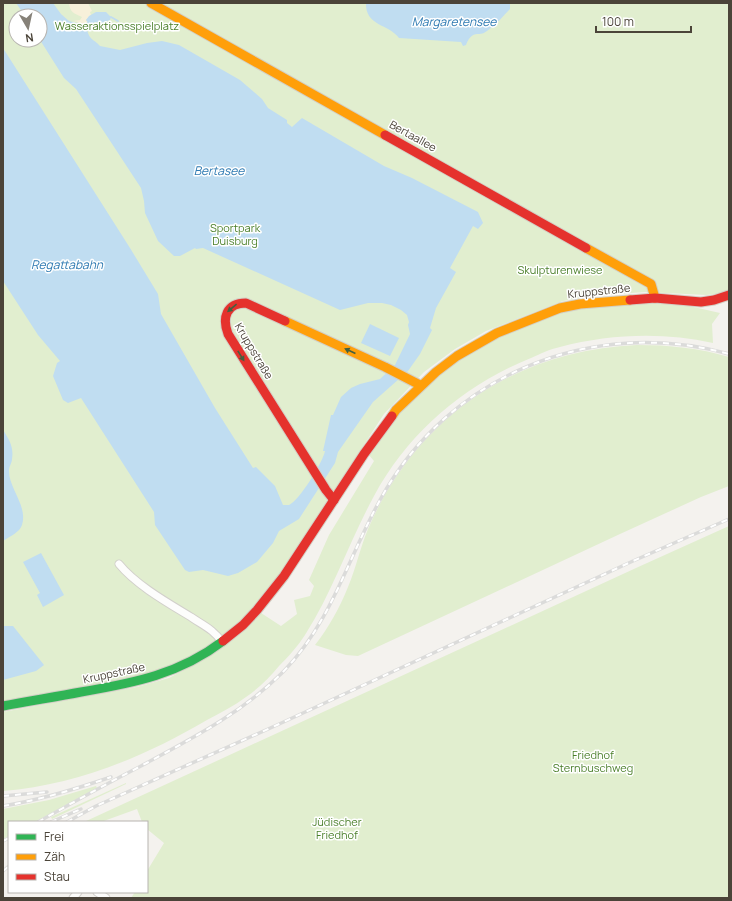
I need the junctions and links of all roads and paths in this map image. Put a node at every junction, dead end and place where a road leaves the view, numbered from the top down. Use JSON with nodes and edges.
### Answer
{"nodes":[{"id":1,"x":151,"y":3,"type":"edge"},
{"id":2,"x":729,"y":295,"type":"edge"},
{"id":3,"x":655,"y":298,"type":"junction"},
{"id":4,"x":420,"y":385,"type":"junction"},
{"id":5,"x":334,"y":500,"type":"junction"},
{"id":6,"x":119,"y":564,"type":"dead end"},
{"id":7,"x":222,"y":642,"type":"junction"},
{"id":8,"x":3,"y":706,"type":"edge"}],
"edges":[{"from":1,"to":3,"type":"street","name":"Bertaallee"},
{"from":2,"to":3,"type":"street","name":"Kruppstraße"},
{"from":3,"to":4,"type":"street","name":"Kruppstraße"},
{"from":4,"to":5,"type":"street","name":"Kruppstraße"},
{"from":4,"to":5,"type":"street","name":"Kruppstraße","one_way":true},
{"from":5,"to":7,"type":"street","name":"Kruppstraße"},
{"from":6,"to":7,"type":"street"},
{"from":7,"to":8,"type":"street","name":"Kruppstraße"}]}
